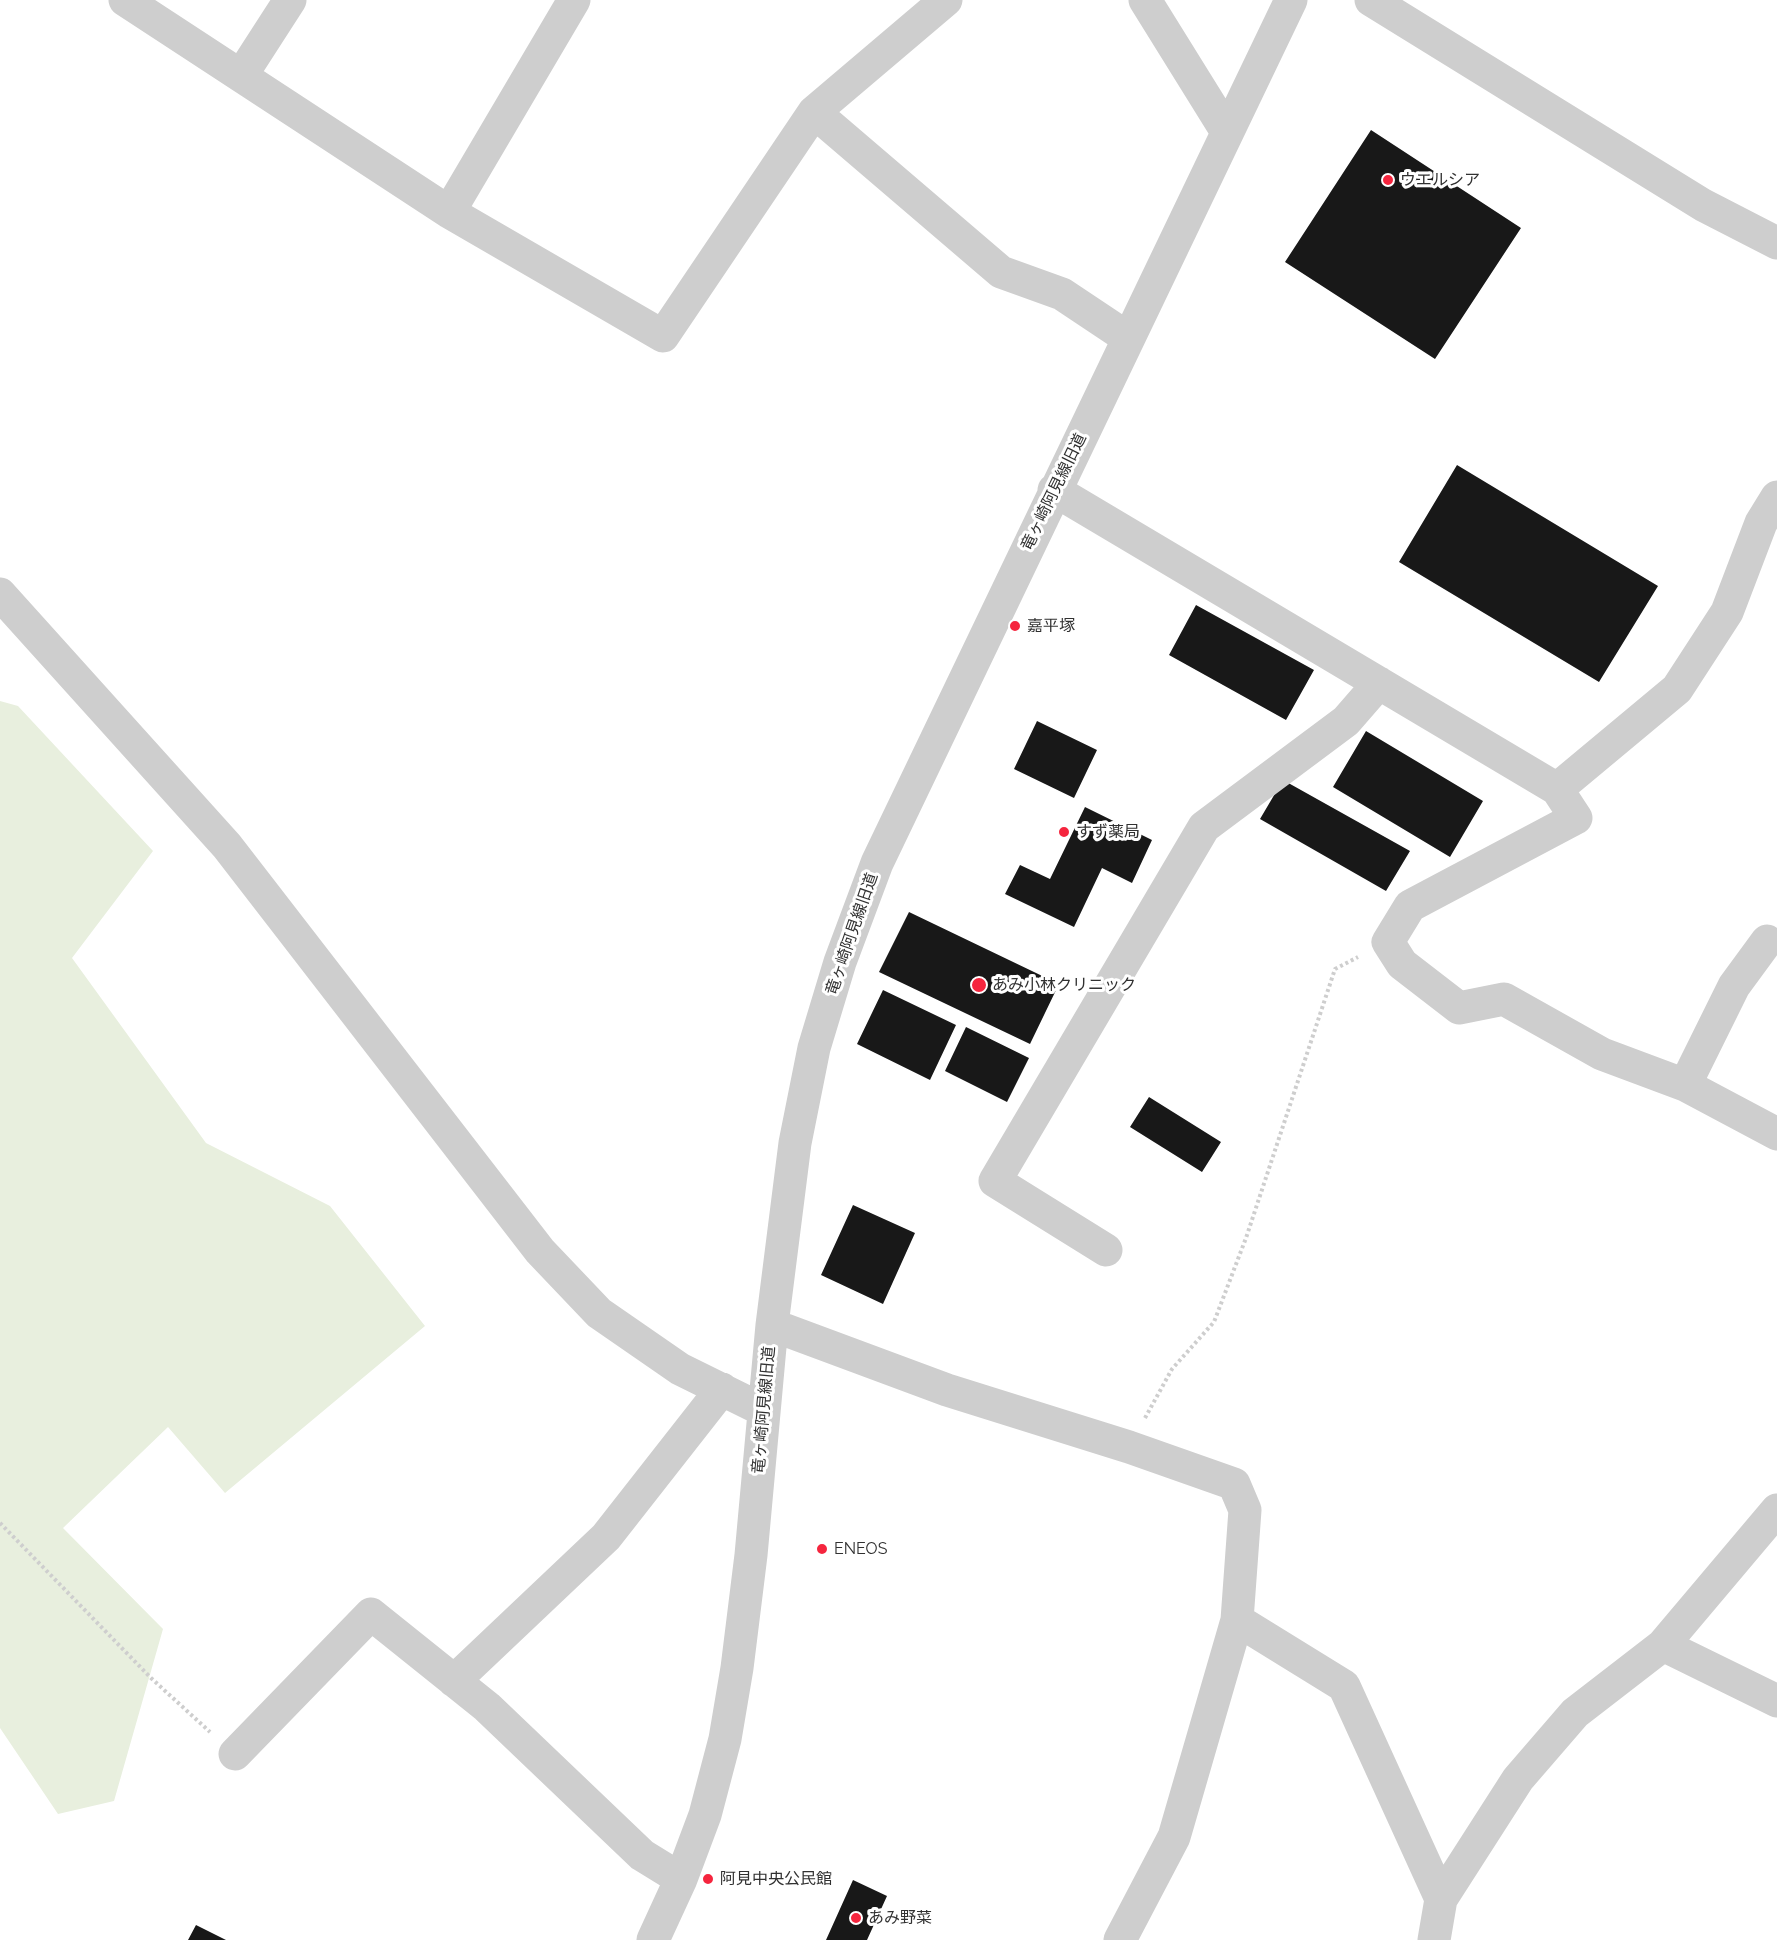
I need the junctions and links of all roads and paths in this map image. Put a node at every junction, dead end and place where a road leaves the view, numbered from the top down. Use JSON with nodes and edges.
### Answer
{"nodes":[{"id":1,"x":125,"y":0,"type":"edge"},
{"id":2,"x":290,"y":0,"type":"edge"},
{"id":3,"x":574,"y":0,"type":"edge"},
{"id":4,"x":946,"y":0,"type":"edge"},
{"id":5,"x":1145,"y":0,"type":"edge"},
{"id":6,"x":1291,"y":0,"type":"edge"},
{"id":7,"x":1371,"y":0,"type":"edge"},
{"id":8,"x":241,"y":76,"type":"junction"},
{"id":9,"x":814,"y":112,"type":"junction"},
{"id":10,"x":1227,"y":132,"type":"junction"},
{"id":11,"x":449,"y":212,"type":"junction"},
{"id":12,"x":1777,"y":243,"type":"edge"},
{"id":13,"x":1128,"y":338,"type":"junction"},
{"id":14,"x":1054,"y":490,"type":"junction"},
{"id":15,"x":1777,"y":497,"type":"edge"},
{"id":16,"x":0,"y":594,"type":"edge"},
{"id":17,"x":1379,"y":683,"type":"junction"},
{"id":18,"x":1557,"y":789,"type":"junction"},
{"id":19,"x":1767,"y":941,"type":"dead end"},
{"id":20,"x":1388,"y":942,"type":"junction"},
{"id":21,"x":1685,"y":1085,"type":"junction"},
{"id":22,"x":1777,"y":1134,"type":"edge"},
{"id":23,"x":1106,"y":1250,"type":"dead end"},
{"id":24,"x":772,"y":1325,"type":"junction"},
{"id":25,"x":722,"y":1389,"type":"junction"},
{"id":26,"x":763,"y":1410,"type":"junction"},
{"id":27,"x":1129,"y":1447,"type":"junction"},
{"id":28,"x":1777,"y":1510,"type":"edge"},
{"id":29,"x":0,"y":1523,"type":"edge"},
{"id":30,"x":1237,"y":1620,"type":"junction"},
{"id":31,"x":1662,"y":1645,"type":"junction"},
{"id":32,"x":454,"y":1681,"type":"junction"},
{"id":33,"x":1777,"y":1701,"type":"edge"},
{"id":34,"x":235,"y":1754,"type":"joint"},
{"id":35,"x":681,"y":1879,"type":"junction"},
{"id":36,"x":1441,"y":1899,"type":"junction"},
{"id":37,"x":653,"y":1940,"type":"edge"},
{"id":38,"x":1120,"y":1940,"type":"edge"},
{"id":39,"x":1434,"y":1940,"type":"edge"}],
"edges":[{"from":1,"to":8,"type":"street"},
{"from":2,"to":8,"type":"street"},
{"from":3,"to":11,"type":"street"},
{"from":4,"to":9,"type":"street"},
{"from":5,"to":10,"type":"street"},
{"from":6,"to":10,"type":"street","name":"竜ヶ崎阿見線旧道"},
{"from":7,"to":12,"type":"street"},
{"from":8,"to":11,"type":"street"},
{"from":9,"to":11,"type":"street"},
{"from":9,"to":13,"type":"street"},
{"from":10,"to":13,"type":"street","name":"竜ヶ崎阿見線旧道"},
{"from":13,"to":14,"type":"street","name":"竜ヶ崎阿見線旧道"},
{"from":14,"to":17,"type":"street"},
{"from":14,"to":24,"type":"street","name":"竜ヶ崎阿見線旧道"},
{"from":15,"to":18,"type":"street"},
{"from":16,"to":25,"type":"street"},
{"from":17,"to":18,"type":"street"},
{"from":17,"to":23,"type":"street"},
{"from":18,"to":20,"type":"street"},
{"from":19,"to":21,"type":"street"},
{"from":20,"to":21,"type":"street"},
{"from":20,"to":27,"type":"path"},
{"from":21,"to":22,"type":"street"},
{"from":24,"to":26,"type":"street","name":"竜ヶ崎阿見線旧道"},
{"from":24,"to":27,"type":"street"},
{"from":25,"to":26,"type":"street"},
{"from":25,"to":32,"type":"street"},
{"from":26,"to":35,"type":"street","name":"竜ヶ崎阿見線旧道"},
{"from":27,"to":30,"type":"street"},
{"from":28,"to":31,"type":"street"},
{"from":29,"to":34,"type":"path"},
{"from":30,"to":36,"type":"street"},
{"from":30,"to":38,"type":"street"},
{"from":31,"to":33,"type":"street"},
{"from":31,"to":36,"type":"street"},
{"from":32,"to":34,"type":"street"},
{"from":32,"to":35,"type":"street"},
{"from":35,"to":37,"type":"street","name":"竜ヶ崎阿見線旧道"},
{"from":36,"to":39,"type":"street"}]}
